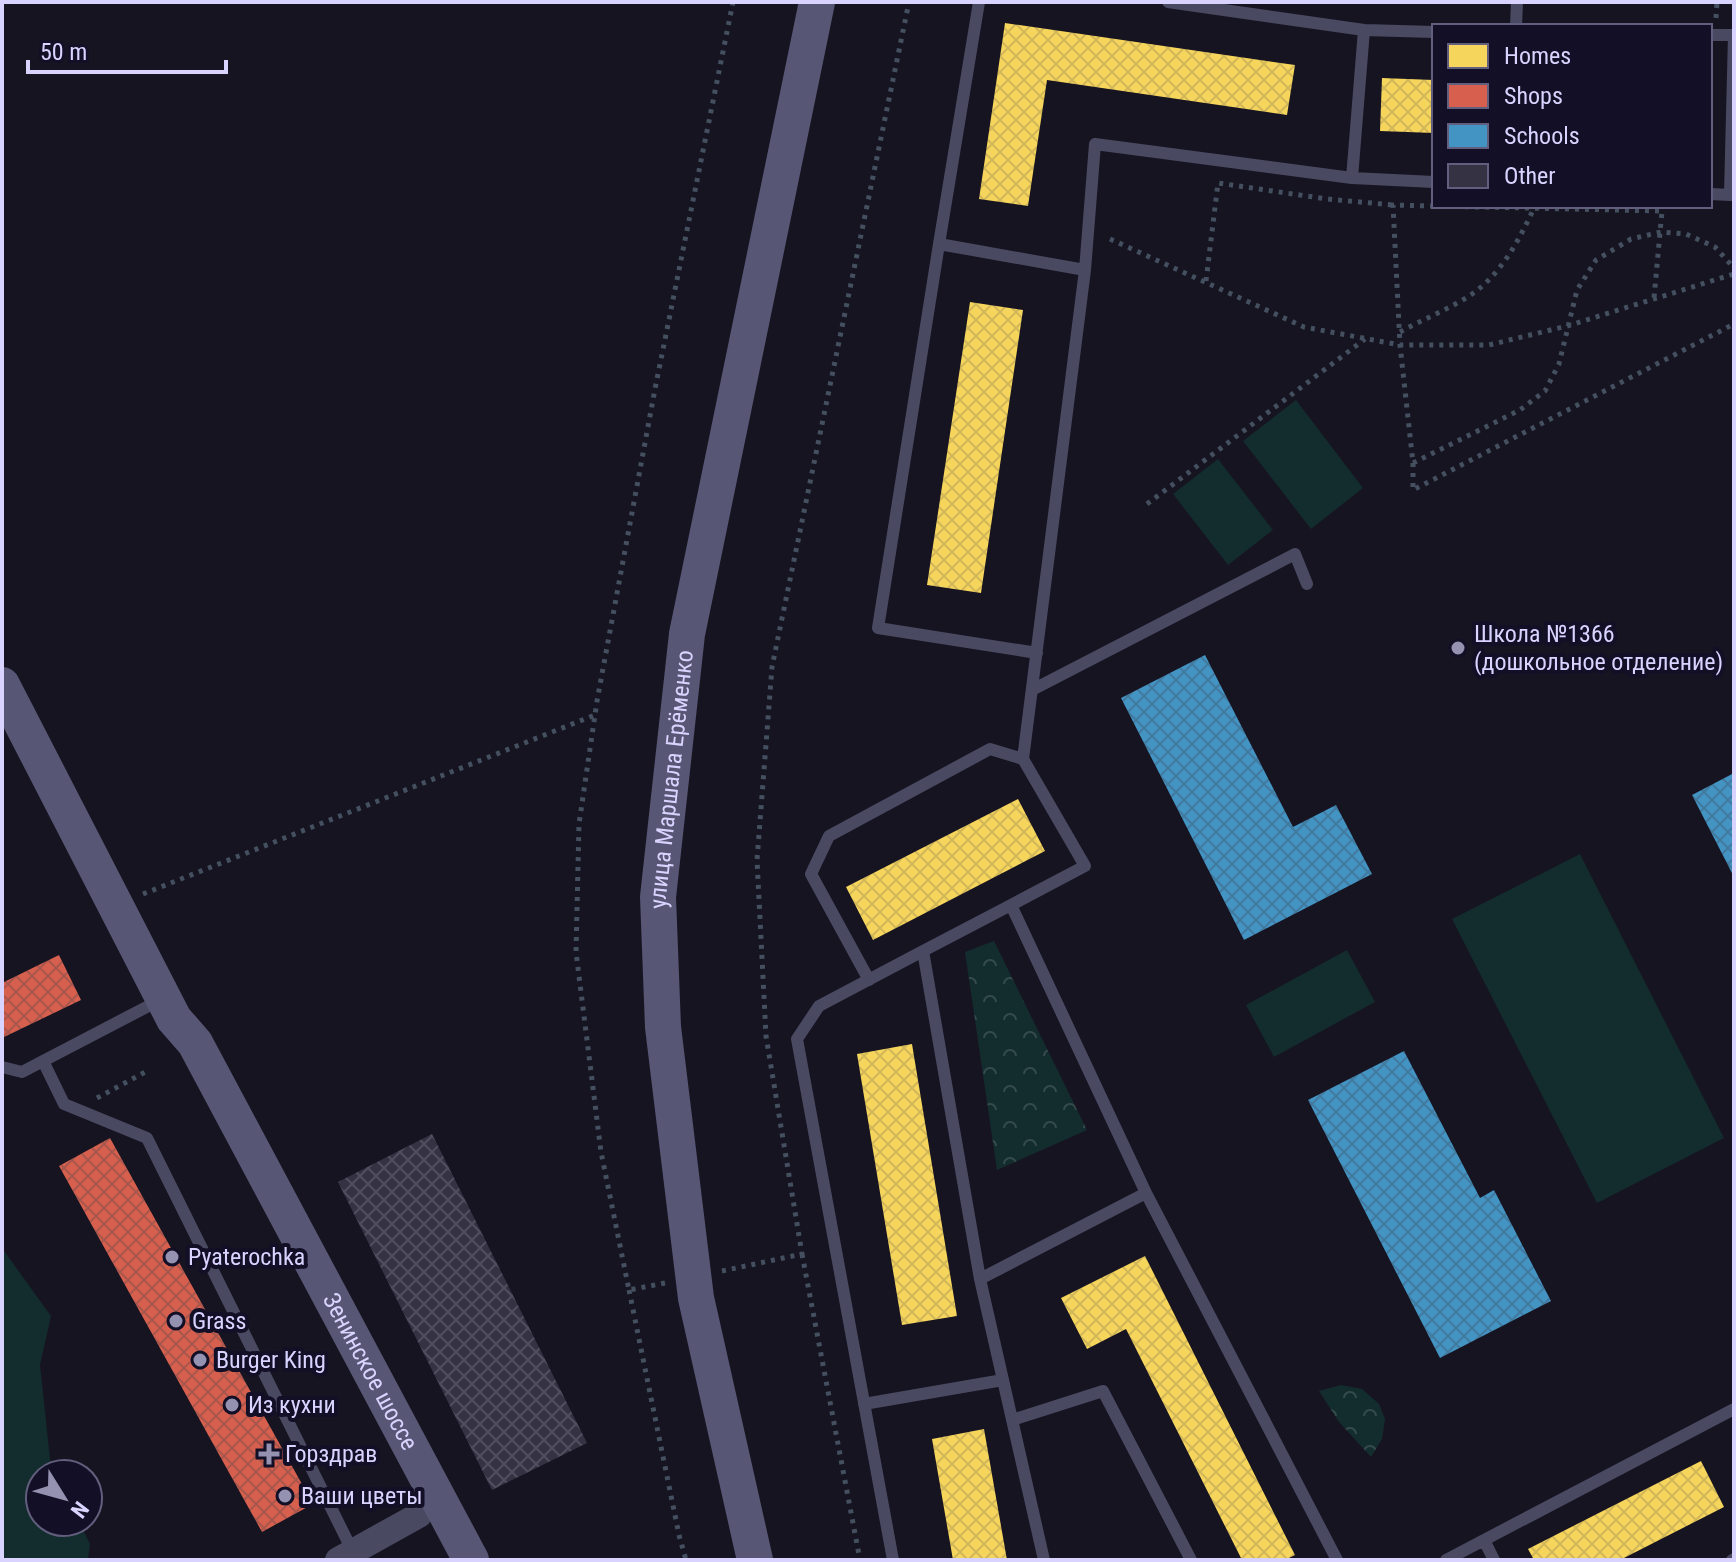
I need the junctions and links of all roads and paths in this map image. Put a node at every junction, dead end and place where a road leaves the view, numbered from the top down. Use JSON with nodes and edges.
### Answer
{"nodes":[{"id":1,"x":733,"y":2,"type":"edge"},
{"id":2,"x":817,"y":2,"type":"edge"},
{"id":3,"x":909,"y":2,"type":"edge"},
{"id":4,"x":979,"y":2,"type":"edge"},
{"id":5,"x":1168,"y":2,"type":"edge"},
{"id":6,"x":1517,"y":2,"type":"edge"},
{"id":7,"x":1516,"y":24,"type":"edge"},
{"id":8,"x":1364,"y":30,"type":"junction"},
{"id":9,"x":1432,"y":32,"type":"edge"},
{"id":10,"x":1712,"y":35,"type":"edge"},
{"id":11,"x":1733,"y":35,"type":"edge"},
{"id":12,"x":1352,"y":178,"type":"junction"},
{"id":13,"x":1432,"y":182,"type":"edge"},
{"id":14,"x":1712,"y":194,"type":"edge"},
{"id":15,"x":1732,"y":195,"type":"edge"},
{"id":16,"x":1393,"y":205,"type":"junction"},
{"id":17,"x":1432,"y":206,"type":"edge"},
{"id":18,"x":1534,"y":208,"type":"joint"},
{"id":19,"x":1661,"y":232,"type":"junction"},
{"id":20,"x":1110,"y":239,"type":"dead end"},
{"id":21,"x":939,"y":244,"type":"junction"},
{"id":22,"x":1085,"y":270,"type":"junction"},
{"id":23,"x":1734,"y":271,"type":"edge"},
{"id":24,"x":1206,"y":281,"type":"junction"},
{"id":25,"x":1654,"y":298,"type":"junction"},
{"id":26,"x":1734,"y":324,"type":"edge"},
{"id":27,"x":1567,"y":326,"type":"junction"},
{"id":28,"x":1400,"y":332,"type":"junction"},
{"id":29,"x":1365,"y":339,"type":"junction"},
{"id":30,"x":1400,"y":345,"type":"junction"},
{"id":31,"x":1413,"y":463,"type":"junction"},
{"id":32,"x":1147,"y":504,"type":"dead end"},
{"id":33,"x":1307,"y":584,"type":"dead end"},
{"id":34,"x":1037,"y":653,"type":"junction"},
{"id":35,"x":2,"y":685,"type":"edge"},
{"id":36,"x":1032,"y":690,"type":"junction"},
{"id":37,"x":595,"y":715,"type":"junction"},
{"id":38,"x":1023,"y":759,"type":"junction"},
{"id":39,"x":140,"y":895,"type":"dead end"},
{"id":40,"x":1011,"y":905,"type":"junction"},
{"id":41,"x":923,"y":951,"type":"junction"},
{"id":42,"x":869,"y":980,"type":"junction"},
{"id":43,"x":168,"y":1008,"type":"junction"},
{"id":44,"x":43,"y":1061,"type":"junction"},
{"id":45,"x":2,"y":1067,"type":"edge"},
{"id":46,"x":149,"y":1070,"type":"dead end"},
{"id":47,"x":76,"y":1109,"type":"junction"},
{"id":48,"x":1146,"y":1193,"type":"junction"},
{"id":49,"x":802,"y":1254,"type":"junction"},
{"id":50,"x":694,"y":1277,"type":"junction"},
{"id":51,"x":980,"y":1279,"type":"junction"},
{"id":52,"x":629,"y":1290,"type":"junction"},
{"id":53,"x":1003,"y":1380,"type":"junction"},
{"id":54,"x":864,"y":1404,"type":"junction"},
{"id":55,"x":1734,"y":1409,"type":"edge"},
{"id":56,"x":1012,"y":1420,"type":"junction"},
{"id":57,"x":419,"y":1515,"type":"junction"},
{"id":58,"x":1484,"y":1540,"type":"junction"},
{"id":59,"x":350,"y":1557,"type":"edge"},
{"id":60,"x":443,"y":1560,"type":"edge"},
{"id":61,"x":471,"y":1560,"type":"edge"},
{"id":62,"x":686,"y":1560,"type":"edge"},
{"id":63,"x":755,"y":1560,"type":"edge"},
{"id":64,"x":860,"y":1560,"type":"edge"},
{"id":65,"x":893,"y":1560,"type":"edge"},
{"id":66,"x":1044,"y":1560,"type":"edge"},
{"id":67,"x":1191,"y":1560,"type":"edge"},
{"id":68,"x":1337,"y":1560,"type":"edge"},
{"id":69,"x":1446,"y":1560,"type":"edge"},
{"id":70,"x":1494,"y":1560,"type":"edge"}],
"edges":[{"from":1,"to":37,"type":"path"},
{"from":2,"to":50,"type":"main road","name":"улица Маршала Ерёменко"},
{"from":3,"to":49,"type":"path"},
{"from":4,"to":21,"type":"lane"},
{"from":5,"to":8,"type":"lane"},
{"from":6,"to":7,"type":"lane"},
{"from":8,"to":9,"type":"lane"},
{"from":8,"to":12,"type":"lane"},
{"from":10,"to":11,"type":"lane"},
{"from":11,"to":15,"type":"lane"},
{"from":12,"to":13,"type":"lane"},
{"from":12,"to":22,"type":"lane"},
{"from":14,"to":15,"type":"lane"},
{"from":16,"to":17,"type":"path"},
{"from":16,"to":24,"type":"path"},
{"from":16,"to":28,"type":"path"},
{"from":18,"to":19,"type":"path"},
{"from":18,"to":28,"type":"path"},
{"from":19,"to":23,"type":"path"},
{"from":19,"to":25,"type":"path"},
{"from":19,"to":27,"type":"path"},
{"from":20,"to":24,"type":"path"},
{"from":21,"to":22,"type":"lane"},
{"from":21,"to":34,"type":"lane"},
{"from":22,"to":34,"type":"lane"},
{"from":23,"to":25,"type":"path"},
{"from":24,"to":29,"type":"path"},
{"from":25,"to":27,"type":"path"},
{"from":26,"to":31,"type":"path"},
{"from":27,"to":30,"type":"path"},
{"from":27,"to":31,"type":"path"},
{"from":28,"to":30,"type":"path"},
{"from":29,"to":30,"type":"path"},
{"from":29,"to":32,"type":"path"},
{"from":30,"to":31,"type":"path"},
{"from":33,"to":36,"type":"lane"},
{"from":34,"to":36,"type":"lane"},
{"from":35,"to":43,"type":"main road","name":"Зенинское шоссе"},
{"from":36,"to":38,"type":"lane"},
{"from":37,"to":39,"type":"path"},
{"from":37,"to":52,"type":"path"},
{"from":38,"to":40,"type":"lane"},
{"from":38,"to":42,"type":"lane"},
{"from":40,"to":41,"type":"lane"},
{"from":40,"to":48,"type":"lane"},
{"from":41,"to":42,"type":"lane"},
{"from":41,"to":51,"type":"lane"},
{"from":42,"to":54,"type":"lane"},
{"from":43,"to":44,"type":"lane"},
{"from":43,"to":57,"type":"main road","name":"Зенинское шоссе"},
{"from":43,"to":61,"type":"main road","name":"Зенинское шоссе"},
{"from":44,"to":45,"type":"lane"},
{"from":44,"to":47,"type":"lane"},
{"from":46,"to":47,"type":"path"},
{"from":47,"to":59,"type":"lane"},
{"from":48,"to":51,"type":"lane"},
{"from":48,"to":68,"type":"lane"},
{"from":49,"to":50,"type":"path"},
{"from":49,"to":64,"type":"path"},
{"from":50,"to":52,"type":"path"},
{"from":50,"to":63,"type":"main road","name":"улица Маршала Ерёменко"},
{"from":51,"to":53,"type":"lane"},
{"from":52,"to":62,"type":"path"},
{"from":53,"to":54,"type":"lane"},
{"from":53,"to":56,"type":"lane"},
{"from":54,"to":65,"type":"lane"},
{"from":55,"to":58,"type":"lane"},
{"from":56,"to":66,"type":"lane"},
{"from":56,"to":67,"type":"lane"},
{"from":57,"to":59,"type":"street"},
{"from":57,"to":60,"type":"main road","name":"Зенинское шоссе"},
{"from":58,"to":69,"type":"lane"},
{"from":58,"to":70,"type":"lane"}]}
